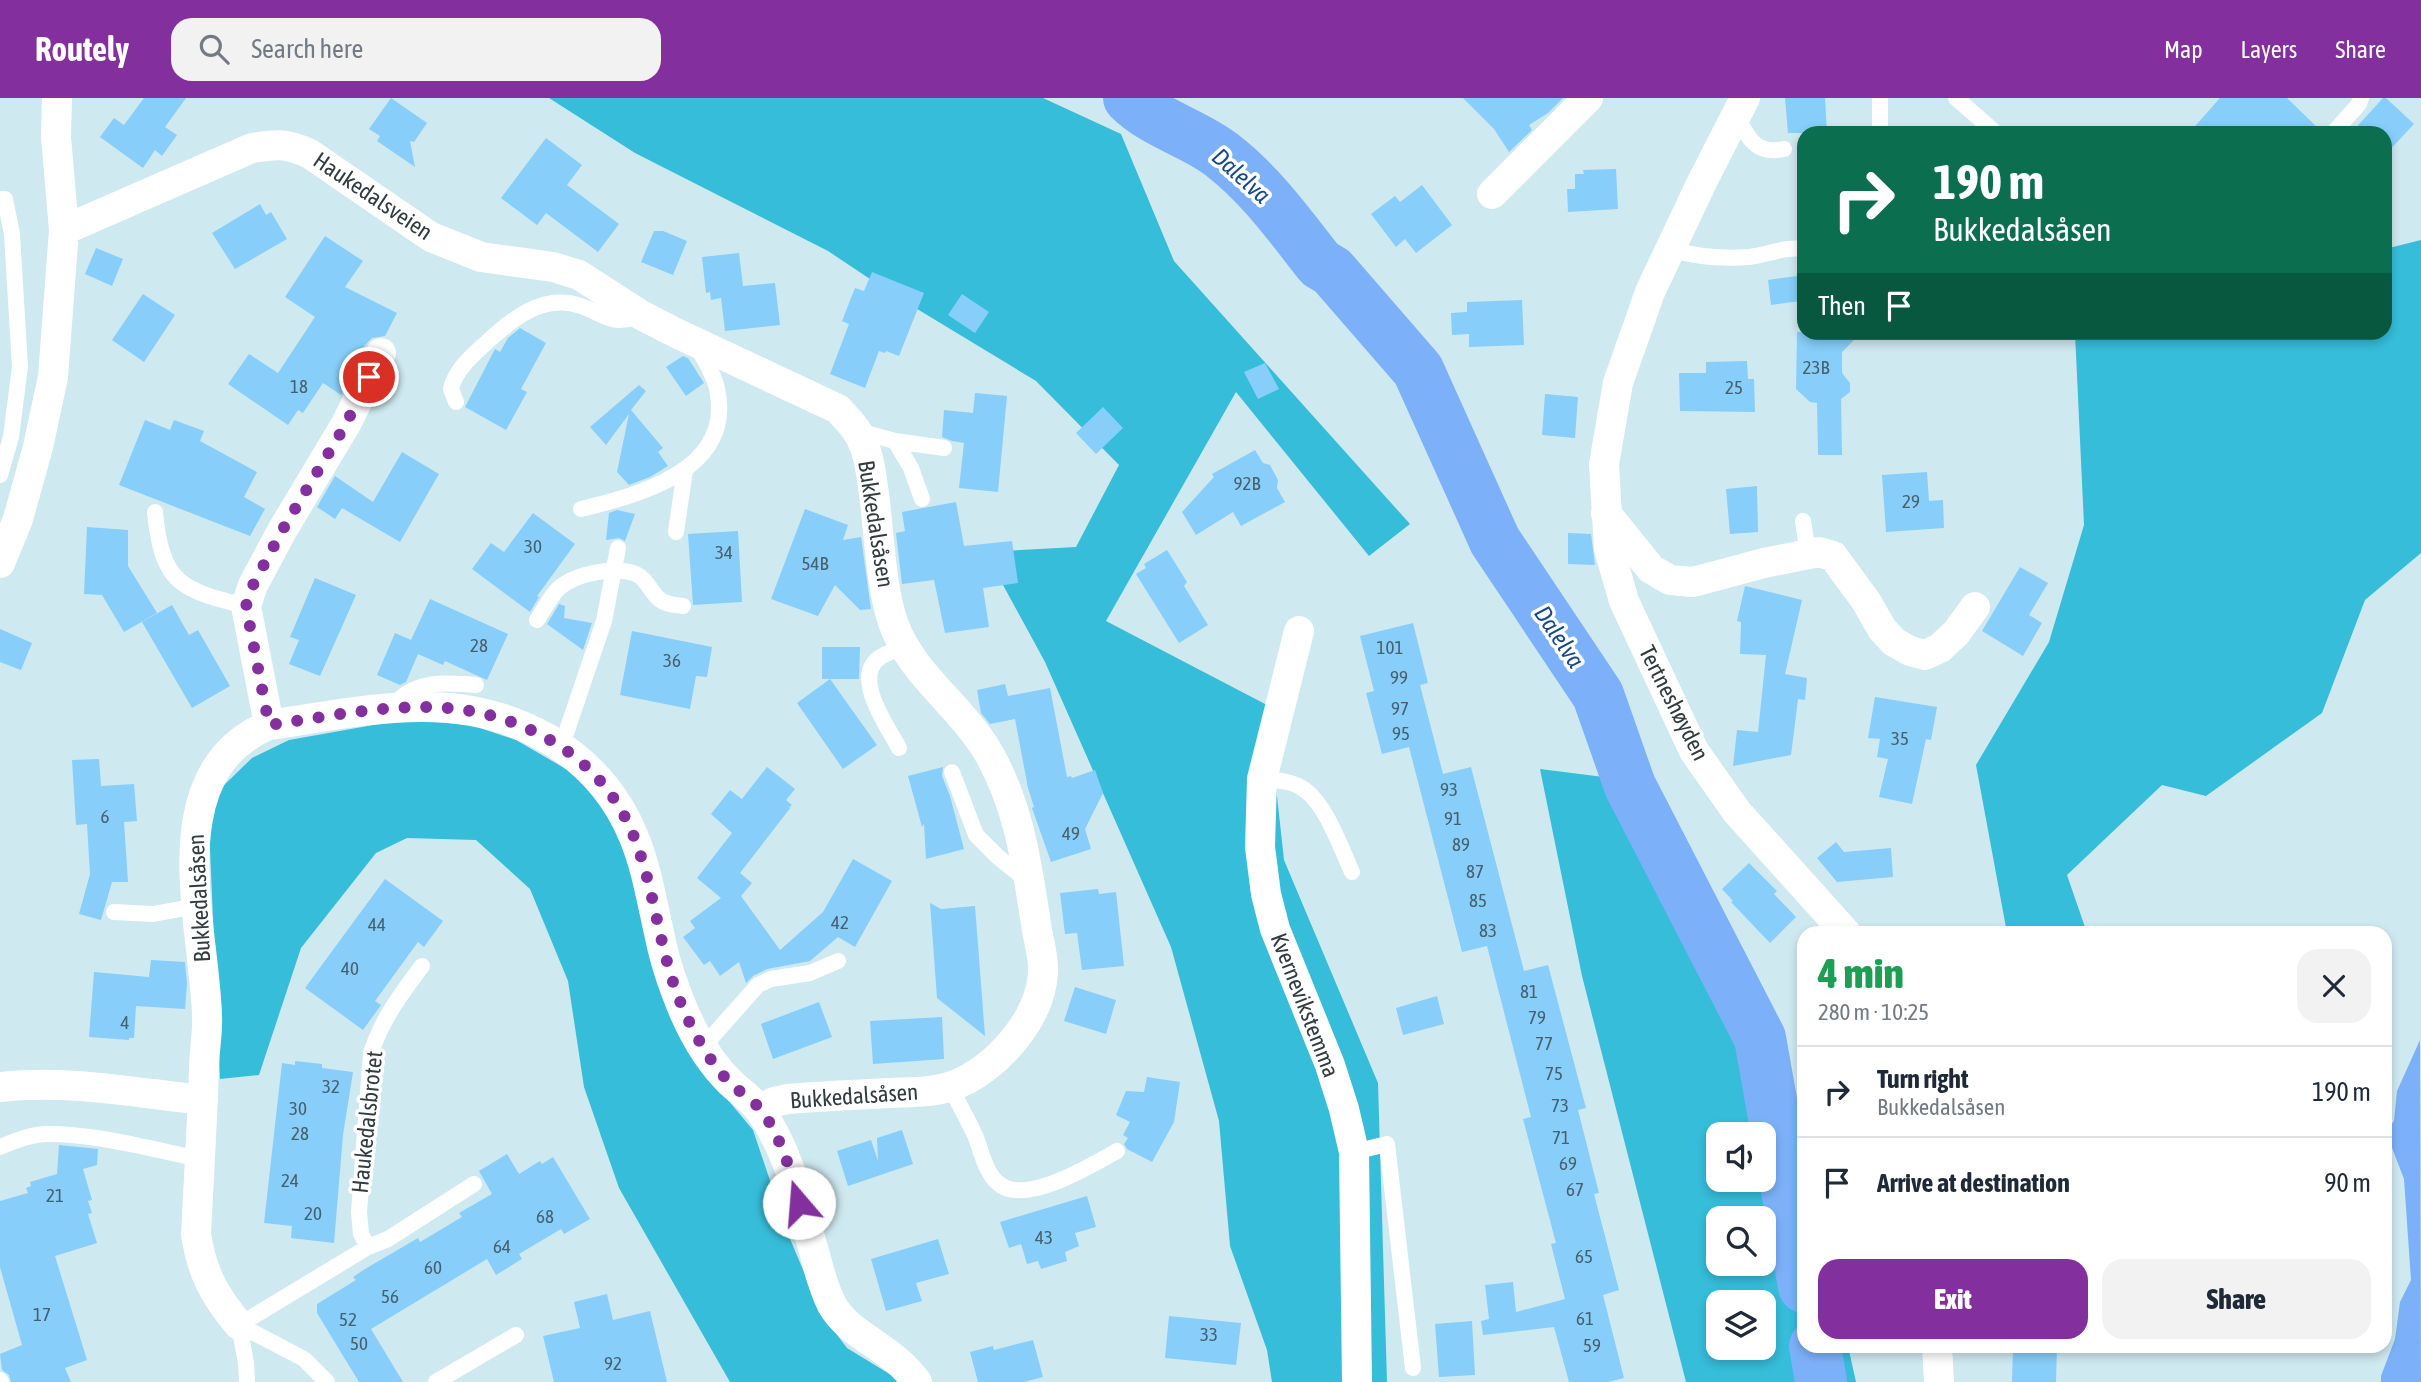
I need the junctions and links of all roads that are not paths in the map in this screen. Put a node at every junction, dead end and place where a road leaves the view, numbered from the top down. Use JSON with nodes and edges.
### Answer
{"nodes":[{"id":1,"x":57,"y":98,"type":"edge"},
{"id":2,"x":1588,"y":98,"type":"edge"},
{"id":3,"x":1880,"y":98,"type":"edge"},
{"id":4,"x":1955,"y":98,"type":"edge"},
{"id":5,"x":2361,"y":98,"type":"edge"},
{"id":6,"x":1740,"y":107,"type":"edge"},
{"id":7,"x":1880,"y":126,"type":"edge"},
{"id":8,"x":1988,"y":126,"type":"edge"},
{"id":9,"x":2339,"y":126,"type":"edge"},
{"id":10,"x":1783,"y":149,"type":"dead end"},
{"id":11,"x":1492,"y":194,"type":"dead end"},
{"id":12,"x":0,"y":199,"type":"edge"},
{"id":13,"x":64,"y":230,"type":"junction"},
{"id":14,"x":1797,"y":248,"type":"edge"},
{"id":15,"x":1670,"y":249,"type":"junction"},
{"id":16,"x":641,"y":315,"type":"junction"},
{"id":17,"x":694,"y":342,"type":"junction"},
{"id":18,"x":381,"y":353,"type":"dead end"},
{"id":19,"x":456,"y":402,"type":"dead end"},
{"id":20,"x":838,"y":409,"type":"joint"},
{"id":21,"x":858,"y":431,"type":"junction"},
{"id":22,"x":895,"y":441,"type":"junction"},
{"id":23,"x":944,"y":448,"type":"dead end"},
{"id":24,"x":685,"y":470,"type":"junction"},
{"id":25,"x":0,"y":475,"type":"edge"},
{"id":26,"x":922,"y":499,"type":"dead end"},
{"id":27,"x":581,"y":509,"type":"dead end"},
{"id":28,"x":155,"y":512,"type":"dead end"},
{"id":29,"x":1605,"y":513,"type":"junction"},
{"id":30,"x":1803,"y":521,"type":"dead end"},
{"id":31,"x":676,"y":531,"type":"dead end"},
{"id":32,"x":618,"y":548,"type":"dead end"},
{"id":33,"x":1808,"y":554,"type":"junction"},
{"id":34,"x":0,"y":564,"type":"edge"},
{"id":35,"x":614,"y":571,"type":"junction"},
{"id":36,"x":246,"y":606,"type":"junction"},
{"id":37,"x":683,"y":606,"type":"dead end"},
{"id":38,"x":1975,"y":607,"type":"dead end"},
{"id":39,"x":537,"y":620,"type":"dead end"},
{"id":40,"x":1299,"y":631,"type":"dead end"},
{"id":41,"x":904,"y":646,"type":"junction"},
{"id":42,"x":476,"y":685,"type":"dead end"},
{"id":43,"x":397,"y":708,"type":"junction"},
{"id":44,"x":269,"y":725,"type":"junction"},
{"id":45,"x":562,"y":745,"type":"junction"},
{"id":46,"x":899,"y":748,"type":"dead end"},
{"id":47,"x":952,"y":772,"type":"dead end"},
{"id":48,"x":1262,"y":779,"type":"junction"},
{"id":49,"x":1352,"y":872,"type":"dead end"},
{"id":50,"x":1030,"y":882,"type":"junction"},
{"id":51,"x":197,"y":906,"type":"junction"},
{"id":52,"x":114,"y":912,"type":"dead end"},
{"id":53,"x":1840,"y":926,"type":"edge"},
{"id":54,"x":838,"y":961,"type":"dead end"},
{"id":55,"x":422,"y":966,"type":"dead end"},
{"id":56,"x":703,"y":1047,"type":"junction"},
{"id":57,"x":0,"y":1087,"type":"edge"},
{"id":58,"x":950,"y":1087,"type":"junction"},
{"id":59,"x":203,"y":1100,"type":"junction"},
{"id":60,"x":761,"y":1110,"type":"junction"},
{"id":61,"x":0,"y":1147,"type":"edge"},
{"id":62,"x":1117,"y":1151,"type":"dead end"},
{"id":63,"x":1354,"y":1152,"type":"junction"},
{"id":64,"x":200,"y":1159,"type":"junction"},
{"id":65,"x":474,"y":1184,"type":"dead end"},
{"id":66,"x":368,"y":1247,"type":"junction"},
{"id":67,"x":239,"y":1325,"type":"junction"},
{"id":68,"x":516,"y":1335,"type":"dead end"},
{"id":69,"x":1937,"y":1353,"type":"edge"},
{"id":70,"x":1413,"y":1368,"type":"dead end"},
{"id":71,"x":247,"y":1382,"type":"edge"},
{"id":72,"x":327,"y":1382,"type":"edge"},
{"id":73,"x":436,"y":1382,"type":"edge"},
{"id":74,"x":917,"y":1382,"type":"edge"},
{"id":75,"x":1357,"y":1382,"type":"edge"},
{"id":76,"x":1939,"y":1382,"type":"edge"}],
"edges":[{"from":1,"to":13,"type":"street"},
{"from":2,"to":11,"type":"street"},
{"from":3,"to":7,"type":"lane"},
{"from":4,"to":8,"type":"lane"},
{"from":5,"to":9,"type":"lane"},
{"from":6,"to":10,"type":"lane"},
{"from":6,"to":15,"type":"street","name":"Tertneshøyden"},
{"from":12,"to":25,"type":"lane"},
{"from":13,"to":16,"type":"street","name":"Haukedalsveien"},
{"from":13,"to":34,"type":"street"},
{"from":14,"to":15,"type":"lane"},
{"from":15,"to":29,"type":"street","name":"Tertneshøyden"},
{"from":16,"to":17,"type":"street","name":"Haukedalsveien"},
{"from":16,"to":19,"type":"lane"},
{"from":17,"to":20,"type":"street","name":"Haukedalsveien"},
{"from":17,"to":24,"type":"lane"},
{"from":18,"to":36,"type":"street"},
{"from":20,"to":21,"type":"street","name":"Bukkedalsåsen"},
{"from":21,"to":22,"type":"lane"},
{"from":21,"to":41,"type":"street","name":"Bukkedalsåsen"},
{"from":22,"to":23,"type":"lane"},
{"from":22,"to":26,"type":"lane"},
{"from":24,"to":27,"type":"lane"},
{"from":24,"to":31,"type":"lane"},
{"from":28,"to":36,"type":"lane"},
{"from":29,"to":33,"type":"street"},
{"from":29,"to":53,"type":"street","name":"Tertneshøyden"},
{"from":30,"to":33,"type":"lane"},
{"from":32,"to":35,"type":"lane"},
{"from":33,"to":38,"type":"street"},
{"from":35,"to":37,"type":"lane"},
{"from":35,"to":39,"type":"lane"},
{"from":35,"to":45,"type":"lane"},
{"from":36,"to":44,"type":"street"},
{"from":40,"to":48,"type":"street","name":"Kvernevikstemma"},
{"from":41,"to":46,"type":"lane"},
{"from":41,"to":50,"type":"street","name":"Bukkedalsåsen"},
{"from":42,"to":43,"type":"lane"},
{"from":43,"to":44,"type":"street","name":"Bukkedalsåsen"},
{"from":43,"to":45,"type":"street","name":"Bukkedalsåsen"},
{"from":44,"to":51,"type":"street","name":"Bukkedalsåsen"},
{"from":45,"to":56,"type":"street","name":"Bukkedalsåsen"},
{"from":47,"to":50,"type":"lane"},
{"from":48,"to":49,"type":"lane"},
{"from":48,"to":63,"type":"street","name":"Kvernevikstemma"},
{"from":50,"to":58,"type":"street","name":"Bukkedalsåsen"},
{"from":51,"to":52,"type":"lane"},
{"from":51,"to":59,"type":"street","name":"Bukkedalsåsen"},
{"from":54,"to":56,"type":"lane"},
{"from":55,"to":66,"type":"lane","name":"Haukedalsbrotet"},
{"from":56,"to":60,"type":"street","name":"Bukkedalsåsen"},
{"from":57,"to":59,"type":"street"},
{"from":58,"to":60,"type":"street","name":"Bukkedalsåsen"},
{"from":58,"to":62,"type":"lane","name":"Bukkedalsåsen"},
{"from":59,"to":64,"type":"street"},
{"from":60,"to":74,"type":"street","name":"Bukkedalsåsen"},
{"from":61,"to":64,"type":"lane"},
{"from":63,"to":70,"type":"lane"},
{"from":63,"to":75,"type":"street","name":"Kvernevikstemma"},
{"from":64,"to":67,"type":"street"},
{"from":65,"to":66,"type":"lane"},
{"from":66,"to":67,"type":"lane"},
{"from":67,"to":71,"type":"lane"},
{"from":67,"to":72,"type":"lane"},
{"from":68,"to":73,"type":"lane"},
{"from":69,"to":76,"type":"street"}]}
